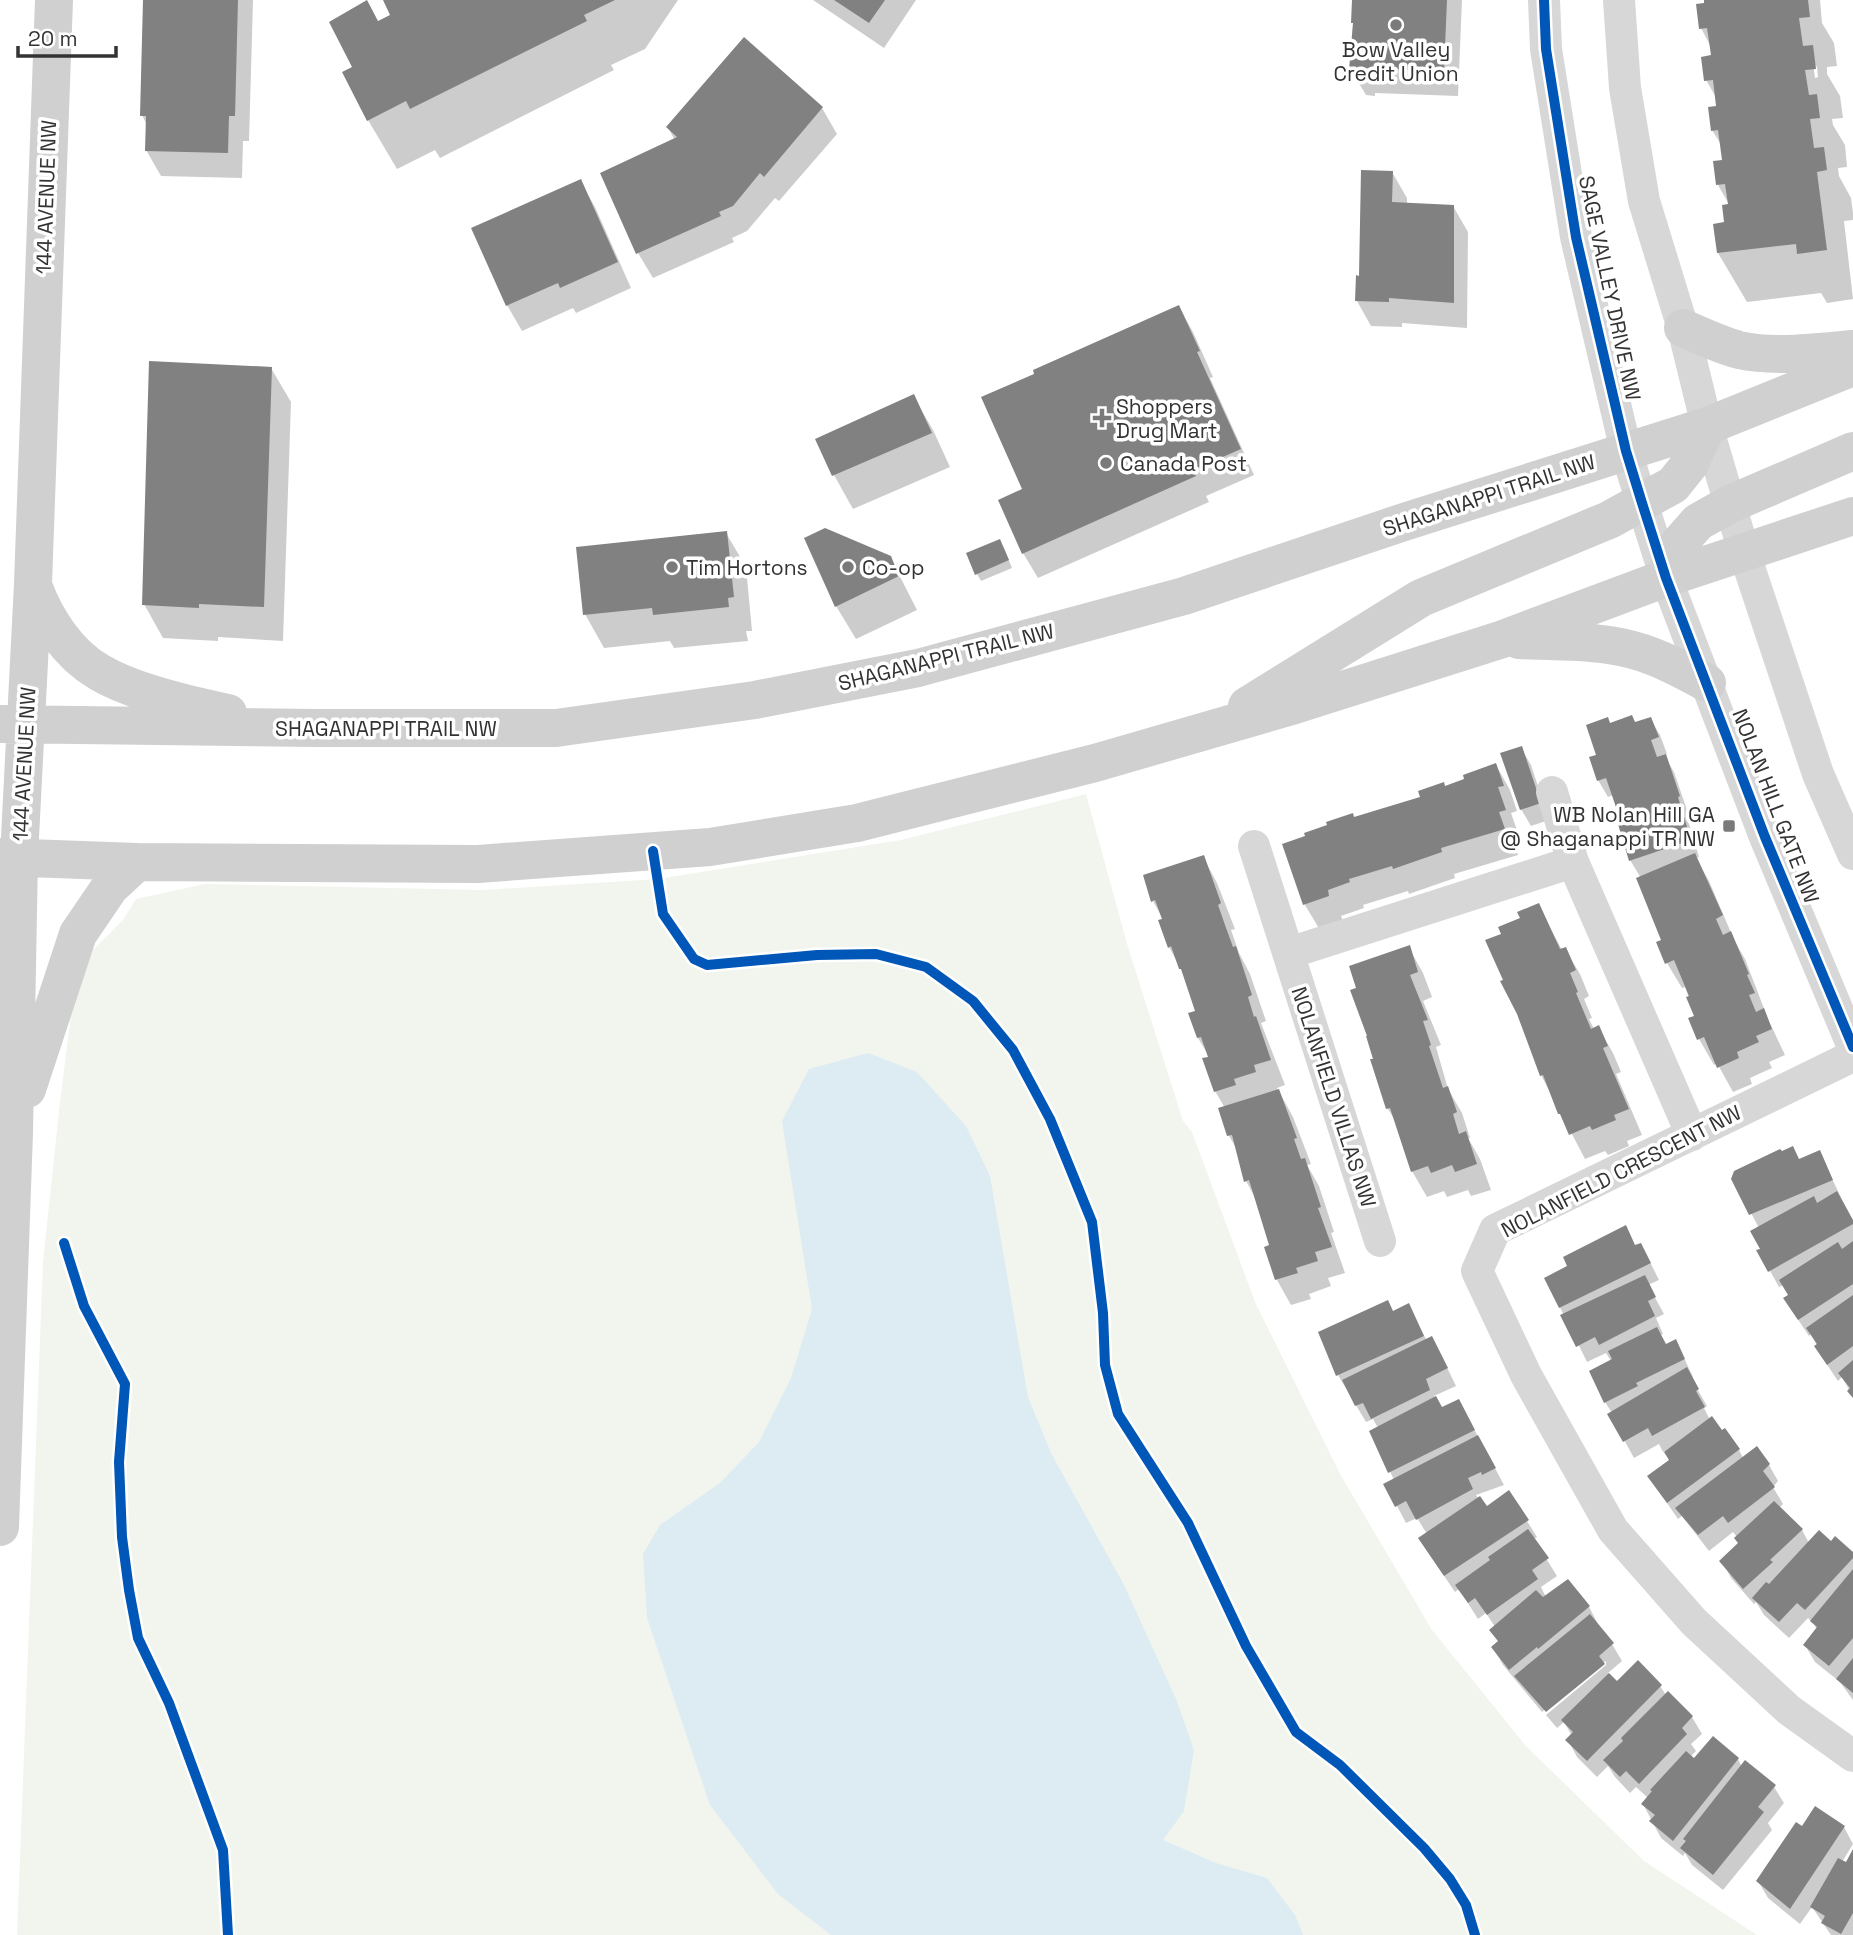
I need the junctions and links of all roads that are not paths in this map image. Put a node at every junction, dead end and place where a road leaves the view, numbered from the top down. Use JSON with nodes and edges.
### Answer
{"nodes":[{"id":1,"x":54,"y":0,"type":"edge"},
{"id":2,"x":1544,"y":0,"type":"edge"},
{"id":3,"x":1619,"y":0,"type":"edge"},
{"id":4,"x":1683,"y":328,"type":"junction"},
{"id":5,"x":1853,"y":349,"type":"edge"},
{"id":6,"x":1853,"y":367,"type":"edge"},
{"id":7,"x":1707,"y":426,"type":"junction"},
{"id":8,"x":1626,"y":450,"type":"junction"},
{"id":9,"x":1853,"y":451,"type":"edge"},
{"id":10,"x":1642,"y":503,"type":"junction"},
{"id":11,"x":1730,"y":504,"type":"junction"},
{"id":12,"x":1853,"y":516,"type":"edge"},
{"id":13,"x":1744,"y":552,"type":"junction"},
{"id":14,"x":1666,"y":578,"type":"junction"},
{"id":15,"x":33,"y":584,"type":"junction"},
{"id":16,"x":1503,"y":639,"type":"junction"},
{"id":17,"x":1707,"y":683,"type":"junction"},
{"id":18,"x":316,"y":728,"type":"junction"},
{"id":19,"x":9,"y":731,"type":"edge"},
{"id":20,"x":1203,"y":733,"type":"junction"},
{"id":21,"x":1552,"y":792,"type":"dead end"},
{"id":22,"x":0,"y":814,"type":"edge"},
{"id":23,"x":1254,"y":846,"type":"dead end"},
{"id":24,"x":1853,"y":854,"type":"edge"},
{"id":25,"x":9,"y":857,"type":"edge"},
{"id":26,"x":136,"y":862,"type":"junction"},
{"id":27,"x":1573,"y":862,"type":"junction"},
{"id":28,"x":1289,"y":953,"type":"junction"},
{"id":29,"x":1853,"y":1047,"type":"edge"},
{"id":30,"x":1853,"y":1056,"type":"edge"},
{"id":31,"x":14,"y":1132,"type":"junction"},
{"id":32,"x":1692,"y":1135,"type":"junction"},
{"id":33,"x":1380,"y":1241,"type":"dead end"},
{"id":34,"x":0,"y":1527,"type":"edge"},
{"id":35,"x":1853,"y":1756,"type":"edge"}],
"edges":[{"from":1,"to":15,"type":"main road","name":"144 AVENUE NW"},
{"from":2,"to":8,"type":"street","name":"SAGE VALLEY DRIVE NW"},
{"from":3,"to":4,"type":"street"},
{"from":4,"to":5,"type":"main road"},
{"from":4,"to":7,"type":"street"},
{"from":6,"to":7,"type":"main road","name":"SHAGANAPPI TRAIL NW"},
{"from":7,"to":8,"type":"main road","name":"SHAGANAPPI TRAIL NW"},
{"from":7,"to":10,"type":"main road"},
{"from":7,"to":11,"type":"street"},
{"from":8,"to":10,"type":"street","name":"SAGE VALLEY DRIVE NW"},
{"from":8,"to":18,"type":"main road","name":"SHAGANAPPI TRAIL NW"},
{"from":9,"to":11,"type":"main road"},
{"from":10,"to":14,"type":"street","name":"SAGE VALLEY DRIVE NW"},
{"from":10,"to":20,"type":"main road"},
{"from":11,"to":13,"type":"street"},
{"from":11,"to":14,"type":"main road"},
{"from":12,"to":13,"type":"main road"},
{"from":13,"to":14,"type":"main road"},
{"from":13,"to":24,"type":"street"},
{"from":14,"to":16,"type":"main road"},
{"from":14,"to":17,"type":"street","name":"NOLAN HILL GATE NW"},
{"from":15,"to":18,"type":"main road"},
{"from":15,"to":19,"type":"main road","name":"144 AVENUE NW"},
{"from":16,"to":17,"type":"main road"},
{"from":16,"to":20,"type":"main road"},
{"from":17,"to":29,"type":"street","name":"NOLAN HILL GATE NW"},
{"from":18,"to":19,"type":"main road","name":"SHAGANAPPI TRAIL NW"},
{"from":19,"to":25,"type":"main road","name":"144 AVENUE NW"},
{"from":20,"to":26,"type":"main road"},
{"from":21,"to":27,"type":"street"},
{"from":22,"to":25,"type":"main road"},
{"from":23,"to":28,"type":"street","name":"NOLANFIELD VILLAS NW"},
{"from":25,"to":26,"type":"main road"},
{"from":25,"to":31,"type":"main road","name":"144 AVENUE NW"},
{"from":26,"to":31,"type":"main road"},
{"from":27,"to":28,"type":"street"},
{"from":27,"to":32,"type":"street"},
{"from":28,"to":33,"type":"street","name":"NOLANFIELD VILLAS NW"},
{"from":30,"to":32,"type":"street","name":"NOLANFIELD CRESCENT NW"},
{"from":31,"to":34,"type":"main road","name":"144 AVENUE NW"},
{"from":32,"to":35,"type":"street","name":"NOLANFIELD CRESCENT NW"}]}
